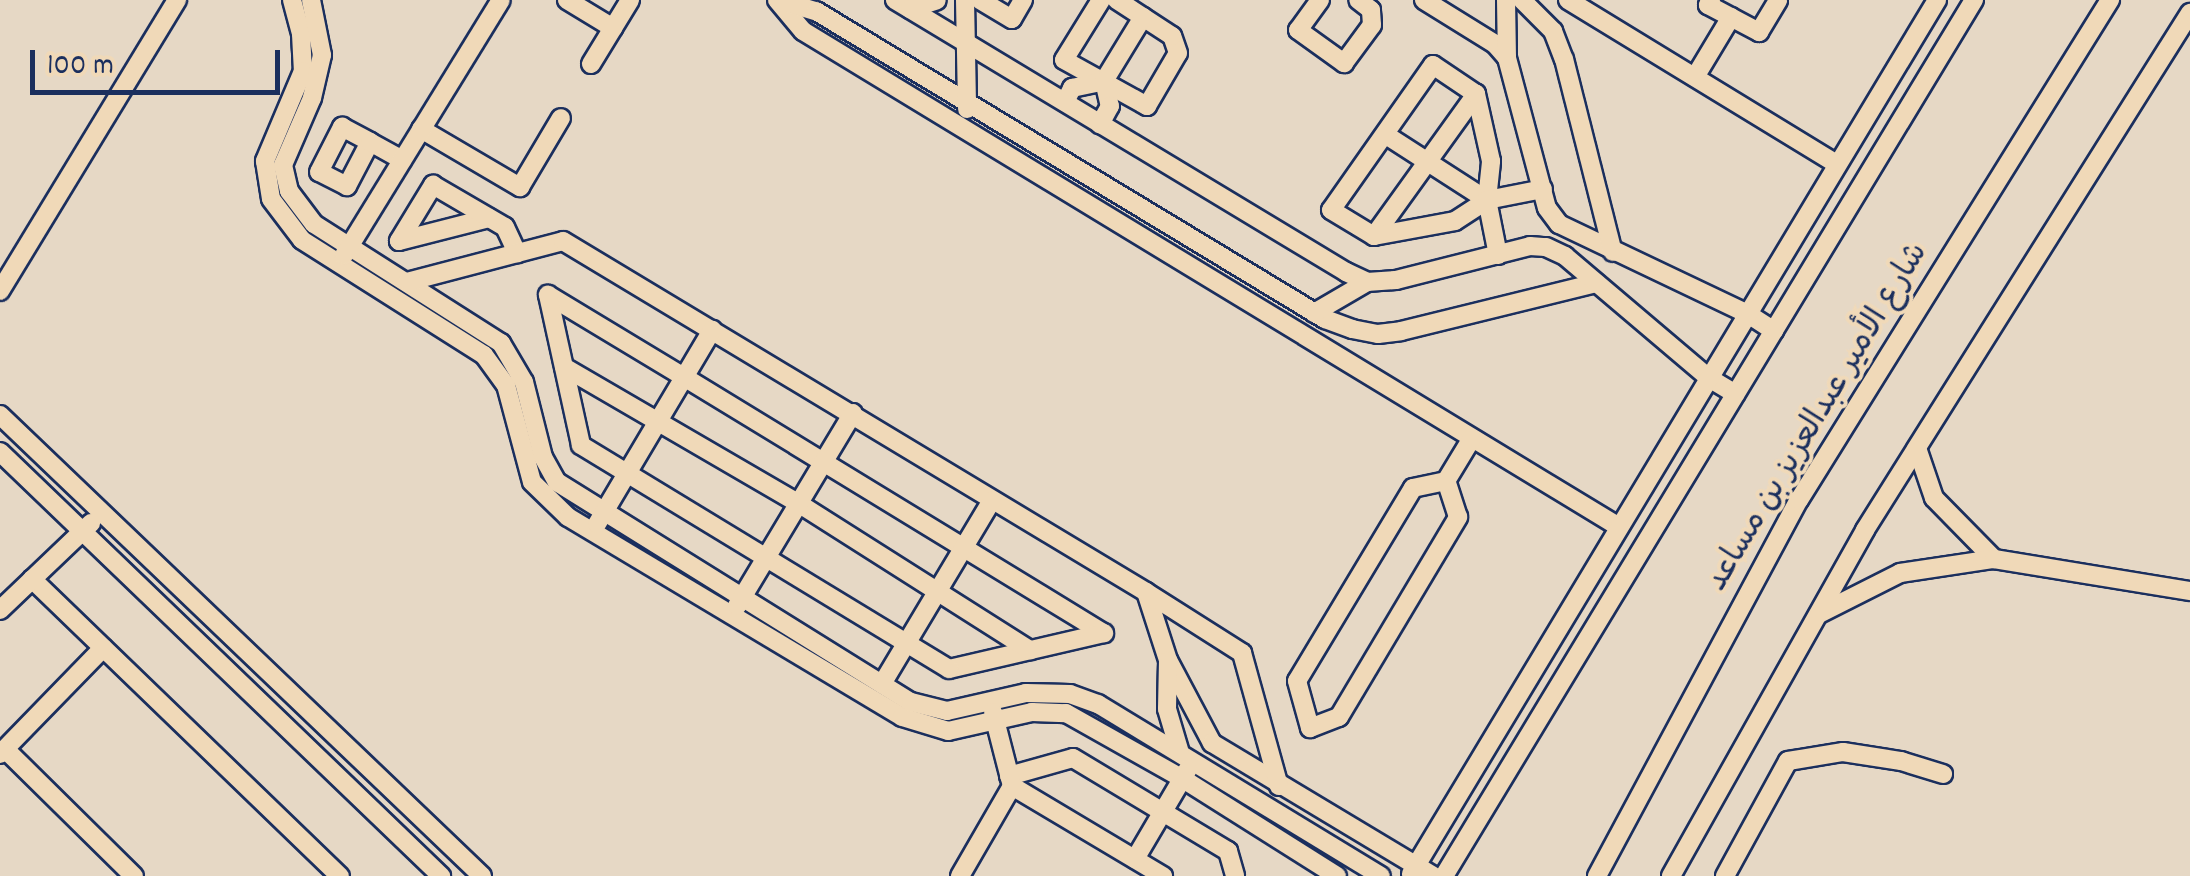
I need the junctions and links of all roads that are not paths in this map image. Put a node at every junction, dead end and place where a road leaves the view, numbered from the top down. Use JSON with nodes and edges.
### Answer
{"nodes":[{"id":1,"x":177,"y":0,"type":"edge"},
{"id":2,"x":292,"y":0,"type":"edge"},
{"id":3,"x":311,"y":0,"type":"edge"},
{"id":4,"x":501,"y":0,"type":"edge"},
{"id":5,"x":567,"y":0,"type":"edge"},
{"id":6,"x":630,"y":0,"type":"edge"},
{"id":7,"x":778,"y":0,"type":"edge"},
{"id":8,"x":937,"y":0,"type":"edge"},
{"id":9,"x":964,"y":0,"type":"edge"},
{"id":10,"x":980,"y":0,"type":"edge"},
{"id":11,"x":1023,"y":0,"type":"edge"},
{"id":12,"x":1100,"y":0,"type":"edge"},
{"id":13,"x":1116,"y":0,"type":"edge"},
{"id":14,"x":1320,"y":0,"type":"edge"},
{"id":15,"x":1358,"y":0,"type":"edge"},
{"id":16,"x":1424,"y":0,"type":"edge"},
{"id":17,"x":1506,"y":0,"type":"edge"},
{"id":18,"x":1522,"y":0,"type":"edge"},
{"id":19,"x":1568,"y":0,"type":"edge"},
{"id":20,"x":1711,"y":0,"type":"edge"},
{"id":21,"x":1778,"y":0,"type":"edge"},
{"id":22,"x":1937,"y":0,"type":"edge"},
{"id":23,"x":1974,"y":0,"type":"edge"},
{"id":24,"x":2110,"y":0,"type":"edge"},
{"id":25,"x":903,"y":5,"type":"edge"},
{"id":26,"x":2190,"y":13,"type":"edge"},
{"id":27,"x":1144,"y":17,"type":"junction"},
{"id":28,"x":1731,"y":18,"type":"junction"},
{"id":29,"x":613,"y":28,"type":"junction"},
{"id":30,"x":965,"y":42,"type":"junction"},
{"id":31,"x":892,"y":57,"type":"junction"},
{"id":32,"x":1507,"y":58,"type":"junction"},
{"id":33,"x":591,"y":64,"type":"dead end"},
{"id":34,"x":1695,"y":77,"type":"junction"},
{"id":35,"x":881,"y":78,"type":"junction"},
{"id":36,"x":1104,"y":81,"type":"junction"},
{"id":37,"x":1476,"y":94,"type":"junction"},
{"id":38,"x":967,"y":102,"type":"junction"},
{"id":39,"x":1065,"y":102,"type":"junction"},
{"id":40,"x":561,"y":118,"type":"dead end"},
{"id":41,"x":1100,"y":124,"type":"junction"},
{"id":42,"x":421,"y":130,"type":"junction"},
{"id":43,"x":968,"y":131,"type":"junction"},
{"id":44,"x":1386,"y":135,"type":"junction"},
{"id":45,"x":370,"y":142,"type":"dead end"},
{"id":46,"x":402,"y":160,"type":"junction"},
{"id":47,"x":1427,"y":162,"type":"junction"},
{"id":48,"x":1837,"y":164,"type":"junction"},
{"id":49,"x":1543,"y":189,"type":"junction"},
{"id":50,"x":1486,"y":200,"type":"junction"},
{"id":51,"x":1154,"y":216,"type":"junction"},
{"id":52,"x":489,"y":218,"type":"junction"},
{"id":53,"x":1374,"y":236,"type":"junction"},
{"id":54,"x":1142,"y":237,"type":"junction"},
{"id":55,"x":349,"y":246,"type":"junction"},
{"id":56,"x":1212,"y":250,"type":"junction"},
{"id":57,"x":1613,"y":252,"type":"junction"},
{"id":58,"x":517,"y":253,"type":"junction"},
{"id":59,"x":1498,"y":254,"type":"junction"},
{"id":60,"x":338,"y":264,"type":"junction"},
{"id":61,"x":1199,"y":272,"type":"junction"},
{"id":62,"x":407,"y":282,"type":"junction"},
{"id":63,"x":1367,"y":282,"type":"junction"},
{"id":64,"x":1596,"y":283,"type":"junction"},
{"id":65,"x":0,"y":291,"type":"edge"},
{"id":66,"x":1295,"y":301,"type":"junction"},
{"id":67,"x":1314,"y":313,"type":"junction"},
{"id":68,"x":1748,"y":314,"type":"junction"},
{"id":69,"x":1282,"y":322,"type":"junction"},
{"id":70,"x":712,"y":330,"type":"junction"},
{"id":71,"x":1774,"y":331,"type":"junction"},
{"id":72,"x":564,"y":367,"type":"junction"},
{"id":73,"x":684,"y":377,"type":"junction"},
{"id":74,"x":1709,"y":378,"type":"junction"},
{"id":75,"x":1736,"y":394,"type":"junction"},
{"id":76,"x":852,"y":413,"type":"junction"},
{"id":77,"x":0,"y":414,"type":"edge"},
{"id":78,"x":657,"y":424,"type":"junction"},
{"id":79,"x":1472,"y":438,"type":"junction"},
{"id":80,"x":1917,"y":448,"type":"junction"},
{"id":81,"x":0,"y":452,"type":"edge"},
{"id":82,"x":824,"y":462,"type":"junction"},
{"id":83,"x":628,"y":473,"type":"junction"},
{"id":84,"x":1446,"y":481,"type":"junction"},
{"id":85,"x":992,"y":500,"type":"junction"},
{"id":86,"x":798,"y":504,"type":"junction"},
{"id":87,"x":102,"y":512,"type":"junction"},
{"id":88,"x":604,"y":513,"type":"junction"},
{"id":89,"x":1619,"y":527,"type":"junction"},
{"id":90,"x":82,"y":531,"type":"junction"},
{"id":91,"x":592,"y":532,"type":"junction"},
{"id":92,"x":964,"y":548,"type":"junction"},
{"id":93,"x":767,"y":556,"type":"junction"},
{"id":94,"x":1994,"y":559,"type":"junction"},
{"id":95,"x":32,"y":580,"type":"junction"},
{"id":96,"x":2190,"y":591,"type":"edge"},
{"id":97,"x":937,"y":592,"type":"junction"},
{"id":98,"x":1146,"y":592,"type":"junction"},
{"id":99,"x":742,"y":598,"type":"junction"},
{"id":100,"x":0,"y":610,"type":"edge"},
{"id":101,"x":732,"y":615,"type":"junction"},
{"id":102,"x":1818,"y":615,"type":"junction"},
{"id":103,"x":906,"y":643,"type":"junction"},
{"id":104,"x":103,"y":648,"type":"junction"},
{"id":105,"x":1030,"y":650,"type":"junction"},
{"id":106,"x":1168,"y":660,"type":"junction"},
{"id":107,"x":882,"y":684,"type":"junction"},
{"id":108,"x":993,"y":711,"type":"junction"},
{"id":109,"x":2,"y":751,"type":"edge"},
{"id":110,"x":1186,"y":757,"type":"junction"},
{"id":111,"x":1944,"y":774,"type":"dead end"},
{"id":112,"x":1182,"y":779,"type":"junction"},
{"id":113,"x":1010,"y":781,"type":"junction"},
{"id":114,"x":1279,"y":786,"type":"junction"},
{"id":115,"x":1163,"y":812,"type":"junction"},
{"id":116,"x":1136,"y":859,"type":"junction"},
{"id":117,"x":1420,"y":873,"type":"edge"},
{"id":118,"x":134,"y":876,"type":"edge"},
{"id":119,"x":340,"y":876,"type":"edge"},
{"id":120,"x":441,"y":876,"type":"edge"},
{"id":121,"x":482,"y":876,"type":"edge"},
{"id":122,"x":960,"y":876,"type":"edge"},
{"id":123,"x":1164,"y":876,"type":"edge"},
{"id":124,"x":1235,"y":876,"type":"edge"},
{"id":125,"x":1337,"y":876,"type":"edge"},
{"id":126,"x":1381,"y":876,"type":"edge"},
{"id":127,"x":1444,"y":876,"type":"edge"},
{"id":128,"x":1597,"y":876,"type":"edge"},
{"id":129,"x":1672,"y":876,"type":"edge"},
{"id":130,"x":1725,"y":876,"type":"edge"}],
"edges":[{"from":1,"to":65,"type":"street"},
{"from":2,"to":60,"type":"street"},
{"from":3,"to":55,"type":"street"},
{"from":4,"to":42,"type":"street"},
{"from":5,"to":29,"type":"street"},
{"from":6,"to":29,"type":"street"},
{"from":7,"to":31,"type":"street"},
{"from":7,"to":35,"type":"street"},
{"from":8,"to":25,"type":"street"},
{"from":9,"to":30,"type":"street"},
{"from":10,"to":11,"type":"street"},
{"from":12,"to":36,"type":"street"},
{"from":13,"to":27,"type":"street"},
{"from":14,"to":15,"type":"street"},
{"from":16,"to":32,"type":"street"},
{"from":17,"to":32,"type":"street"},
{"from":18,"to":57,"type":"street"},
{"from":19,"to":34,"type":"street"},
{"from":20,"to":28,"type":"street"},
{"from":21,"to":28,"type":"street"},
{"from":22,"to":48,"type":"street"},
{"from":23,"to":71,"type":"street"},
{"from":24,"to":128,"type":"street","name":"شارع الأمير عبدالعزيز بن مساعد"},
{"from":25,"to":30,"type":"street"},
{"from":26,"to":80,"type":"street"},
{"from":27,"to":36,"type":"street"},
{"from":27,"to":36,"type":"street"},
{"from":28,"to":34,"type":"street"},
{"from":29,"to":33,"type":"street"},
{"from":30,"to":38,"type":"street"},
{"from":30,"to":39,"type":"street"},
{"from":31,"to":35,"type":"street"},
{"from":31,"to":38,"type":"street"},
{"from":32,"to":49,"type":"street"},
{"from":34,"to":48,"type":"street"},
{"from":35,"to":43,"type":"street"},
{"from":36,"to":39,"type":"street"},
{"from":36,"to":41,"type":"street"},
{"from":37,"to":44,"type":"street"},
{"from":37,"to":47,"type":"street"},
{"from":37,"to":50,"type":"street"},
{"from":38,"to":43,"type":"street"},
{"from":38,"to":51,"type":"street"},
{"from":39,"to":41,"type":"street"},
{"from":40,"to":42,"type":"street"},
{"from":41,"to":63,"type":"street"},
{"from":42,"to":46,"type":"street"},
{"from":43,"to":54,"type":"street"},
{"from":44,"to":47,"type":"street"},
{"from":44,"to":53,"type":"street"},
{"from":45,"to":46,"type":"street"},
{"from":46,"to":55,"type":"street"},
{"from":47,"to":50,"type":"street"},
{"from":47,"to":53,"type":"street"},
{"from":48,"to":68,"type":"street"},
{"from":49,"to":50,"type":"street"},
{"from":49,"to":57,"type":"street"},
{"from":50,"to":53,"type":"street"},
{"from":50,"to":59,"type":"street"},
{"from":51,"to":54,"type":"street"},
{"from":51,"to":56,"type":"street"},
{"from":52,"to":52,"type":"street"},
{"from":52,"to":58,"type":"street"},
{"from":54,"to":61,"type":"street"},
{"from":55,"to":60,"type":"street"},
{"from":55,"to":62,"type":"street"},
{"from":56,"to":61,"type":"street"},
{"from":56,"to":66,"type":"street"},
{"from":57,"to":68,"type":"street"},
{"from":58,"to":62,"type":"street"},
{"from":58,"to":70,"type":"street"},
{"from":59,"to":63,"type":"street"},
{"from":59,"to":64,"type":"street"},
{"from":60,"to":91,"type":"street"},
{"from":61,"to":69,"type":"street"},
{"from":62,"to":88,"type":"street"},
{"from":63,"to":67,"type":"street"},
{"from":64,"to":67,"type":"street"},
{"from":64,"to":74,"type":"street"},
{"from":66,"to":67,"type":"street"},
{"from":66,"to":69,"type":"street"},
{"from":68,"to":71,"type":"street"},
{"from":68,"to":74,"type":"street"},
{"from":69,"to":79,"type":"street"},
{"from":70,"to":73,"type":"street"},
{"from":70,"to":76,"type":"street"},
{"from":71,"to":75,"type":"street"},
{"from":72,"to":73,"type":"street"},
{"from":72,"to":78,"type":"street"},
{"from":72,"to":83,"type":"street"},
{"from":73,"to":78,"type":"street"},
{"from":73,"to":82,"type":"street"},
{"from":74,"to":75,"type":"street"},
{"from":74,"to":89,"type":"street"},
{"from":75,"to":127,"type":"street"},
{"from":76,"to":82,"type":"street"},
{"from":76,"to":85,"type":"street"},
{"from":77,"to":87,"type":"street"},
{"from":78,"to":83,"type":"street"},
{"from":78,"to":86,"type":"street"},
{"from":79,"to":84,"type":"street"},
{"from":79,"to":89,"type":"street"},
{"from":80,"to":94,"type":"street"},
{"from":80,"to":102,"type":"street"},
{"from":81,"to":90,"type":"street"},
{"from":82,"to":86,"type":"street"},
{"from":82,"to":92,"type":"street"},
{"from":83,"to":88,"type":"street"},
{"from":83,"to":93,"type":"street"},
{"from":84,"to":84,"type":"street"},
{"from":85,"to":92,"type":"street"},
{"from":85,"to":98,"type":"street"},
{"from":86,"to":93,"type":"street"},
{"from":86,"to":97,"type":"street"},
{"from":87,"to":90,"type":"street"},
{"from":87,"to":121,"type":"street"},
{"from":88,"to":91,"type":"street"},
{"from":88,"to":99,"type":"street"},
{"from":89,"to":117,"type":"street"},
{"from":90,"to":95,"type":"street"},
{"from":90,"to":120,"type":"street"},
{"from":91,"to":101,"type":"street"},
{"from":92,"to":97,"type":"street"},
{"from":92,"to":105,"type":"street"},
{"from":93,"to":99,"type":"street"},
{"from":93,"to":103,"type":"street"},
{"from":94,"to":96,"type":"street"},
{"from":94,"to":102,"type":"street"},
{"from":95,"to":100,"type":"street"},
{"from":95,"to":104,"type":"street"},
{"from":97,"to":103,"type":"street"},
{"from":97,"to":105,"type":"street"},
{"from":98,"to":106,"type":"street"},
{"from":98,"to":114,"type":"street"},
{"from":99,"to":101,"type":"street"},
{"from":99,"to":107,"type":"street"},
{"from":101,"to":108,"type":"street"},
{"from":102,"to":129,"type":"street"},
{"from":103,"to":105,"type":"street"},
{"from":103,"to":107,"type":"street"},
{"from":104,"to":109,"type":"street"},
{"from":104,"to":119,"type":"street"},
{"from":106,"to":110,"type":"street"},
{"from":106,"to":114,"type":"street"},
{"from":107,"to":108,"type":"street"},
{"from":108,"to":110,"type":"street"},
{"from":108,"to":112,"type":"street"},
{"from":108,"to":113,"type":"street"},
{"from":109,"to":118,"type":"street"},
{"from":110,"to":112,"type":"street"},
{"from":110,"to":126,"type":"street"},
{"from":111,"to":130,"type":"street"},
{"from":112,"to":115,"type":"street"},
{"from":112,"to":125,"type":"street"},
{"from":113,"to":115,"type":"street"},
{"from":113,"to":116,"type":"street"},
{"from":113,"to":122,"type":"street"},
{"from":114,"to":117,"type":"street"},
{"from":115,"to":116,"type":"street"},
{"from":115,"to":124,"type":"street"},
{"from":116,"to":123,"type":"street"}]}
